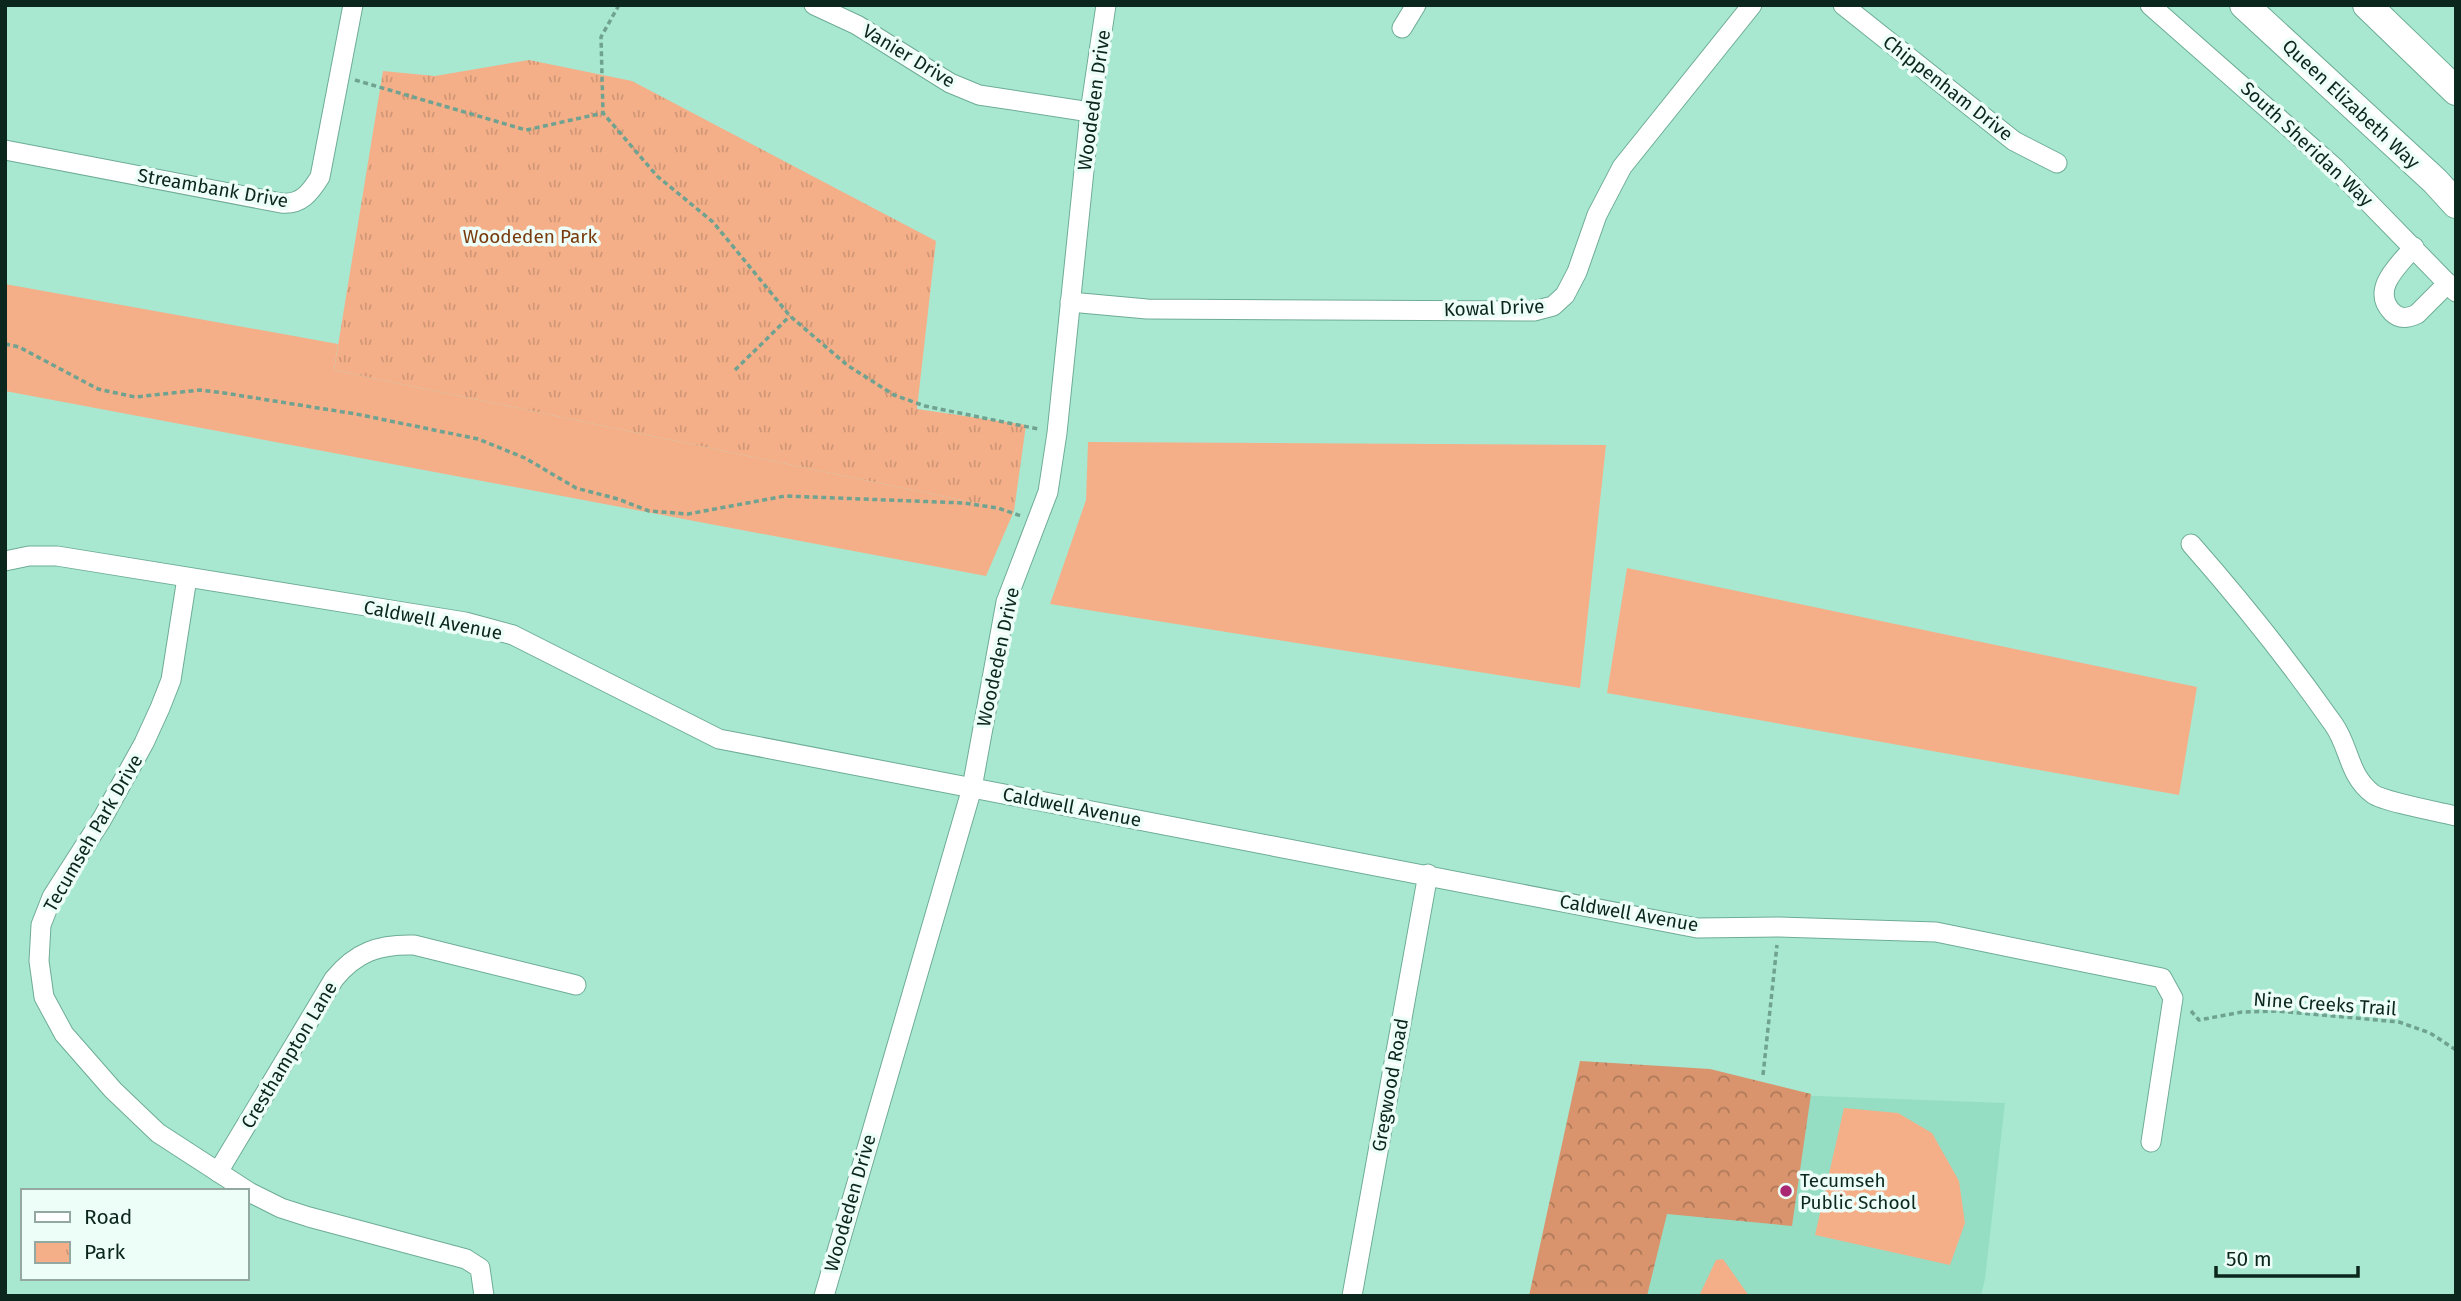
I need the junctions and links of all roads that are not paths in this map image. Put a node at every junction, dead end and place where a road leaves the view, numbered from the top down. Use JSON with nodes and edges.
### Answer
{"nodes":[{"id":1,"x":353,"y":5,"type":"edge"},
{"id":2,"x":814,"y":5,"type":"edge"},
{"id":3,"x":1106,"y":5,"type":"edge"},
{"id":4,"x":1416,"y":5,"type":"edge"},
{"id":5,"x":1752,"y":5,"type":"edge"},
{"id":6,"x":1843,"y":5,"type":"edge"},
{"id":7,"x":2150,"y":5,"type":"edge"},
{"id":8,"x":2244,"y":5,"type":"edge"},
{"id":9,"x":2369,"y":5,"type":"edge"},
{"id":10,"x":1402,"y":28,"type":"dead end"},
{"id":11,"x":2456,"y":74,"type":"edge"},
{"id":12,"x":2456,"y":91,"type":"edge"},
{"id":13,"x":1090,"y":112,"type":"junction"},
{"id":14,"x":5,"y":150,"type":"edge"},
{"id":15,"x":2057,"y":163,"type":"dead end"},
{"id":16,"x":2456,"y":204,"type":"edge"},
{"id":17,"x":2414,"y":247,"type":"junction"},
{"id":18,"x":2452,"y":287,"type":"edge"},
{"id":19,"x":1070,"y":302,"type":"junction"},
{"id":20,"x":2191,"y":544,"type":"dead end"},
{"id":21,"x":5,"y":561,"type":"edge"},
{"id":22,"x":187,"y":578,"type":"junction"},
{"id":23,"x":972,"y":788,"type":"junction"},
{"id":24,"x":2456,"y":816,"type":"edge"},
{"id":25,"x":1428,"y":874,"type":"junction"},
{"id":26,"x":576,"y":985,"type":"dead end"},
{"id":27,"x":2151,"y":1142,"type":"dead end"},
{"id":28,"x":218,"y":1172,"type":"junction"},
{"id":29,"x":244,"y":1189,"type":"edge"},
{"id":30,"x":248,"y":1191,"type":"edge"},
{"id":31,"x":484,"y":1296,"type":"edge"},
{"id":32,"x":824,"y":1296,"type":"edge"},
{"id":33,"x":1352,"y":1296,"type":"edge"}],
"edges":[{"from":1,"to":14,"type":"street","name":"Streambank Drive"},
{"from":2,"to":13,"type":"street","name":"Vanier Drive"},
{"from":3,"to":13,"type":"street","name":"Woodeden Drive"},
{"from":4,"to":10,"type":"street"},
{"from":5,"to":19,"type":"street","name":"Kowal Drive"},
{"from":6,"to":15,"type":"street","name":"Chippenham Drive"},
{"from":7,"to":17,"type":"street","name":"South Sheridan Way"},
{"from":8,"to":16,"type":"highway","name":"Queen Elizabeth Way"},
{"from":9,"to":11,"type":"highway"},
{"from":9,"to":12,"type":"highway"},
{"from":13,"to":19,"type":"street","name":"Woodeden Drive"},
{"from":17,"to":18,"type":"street","name":"South Sheridan Way"},
{"from":17,"to":18,"type":"street"},
{"from":19,"to":23,"type":"street","name":"Woodeden Drive"},
{"from":20,"to":24,"type":"street"},
{"from":21,"to":22,"type":"street","name":"Caldwell Avenue"},
{"from":22,"to":23,"type":"street","name":"Caldwell Avenue"},
{"from":22,"to":28,"type":"street","name":"Tecumseh Park Drive"},
{"from":23,"to":25,"type":"street","name":"Caldwell Avenue"},
{"from":23,"to":32,"type":"street","name":"Woodeden Drive"},
{"from":25,"to":27,"type":"street","name":"Caldwell Avenue"},
{"from":25,"to":33,"type":"street","name":"Gregwood Road"},
{"from":26,"to":28,"type":"street","name":"Cresthampton Lane"},
{"from":28,"to":29,"type":"street","name":"Tecumseh Park Drive"},
{"from":30,"to":31,"type":"street","name":"Tecumseh Park Drive"}]}
